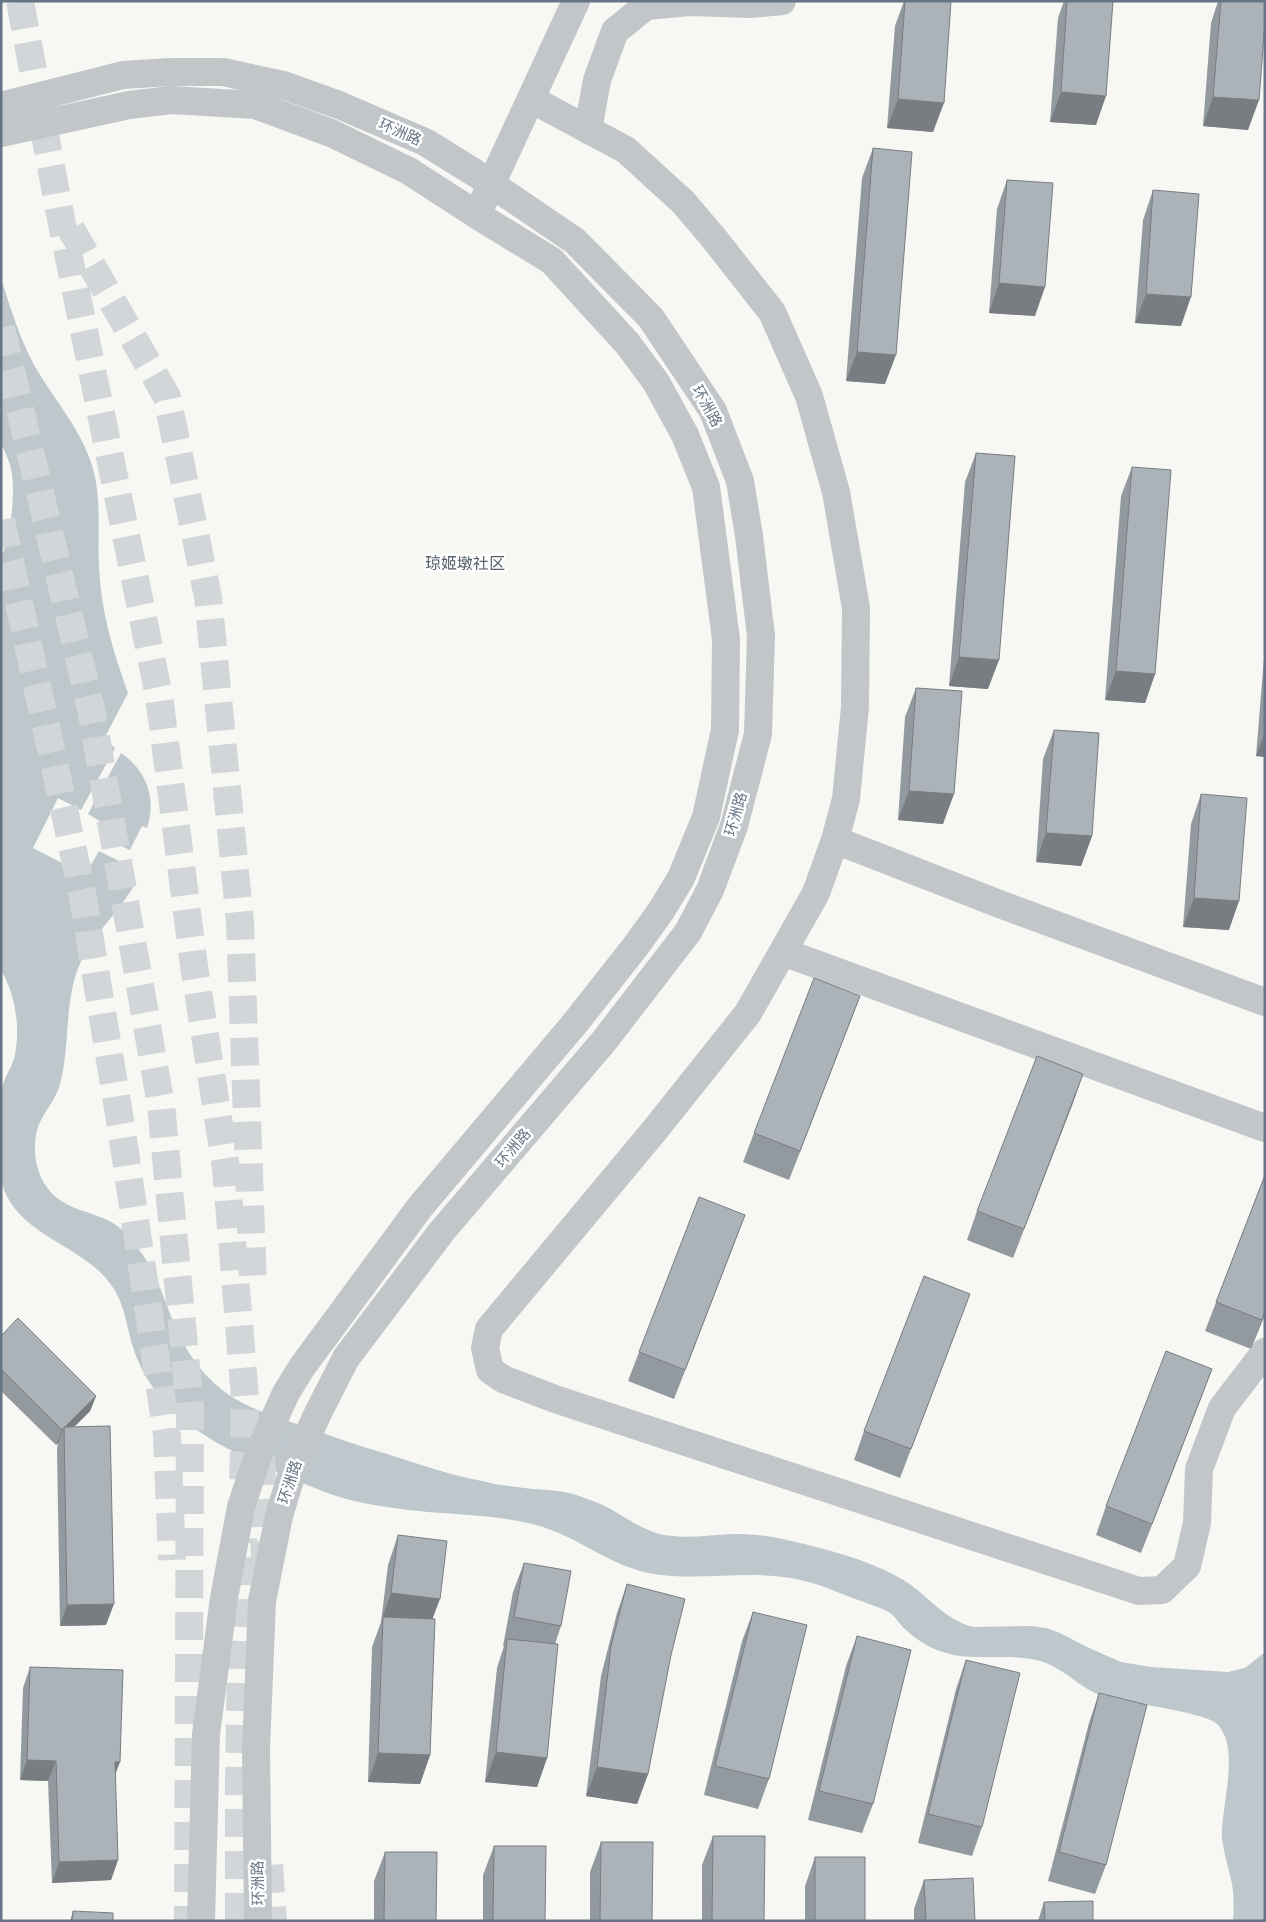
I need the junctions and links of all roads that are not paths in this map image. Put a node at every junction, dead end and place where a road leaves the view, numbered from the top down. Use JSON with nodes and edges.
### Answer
{"nodes":[{"id":1,"x":576,"y":1,"type":"edge"},
{"id":2,"x":782,"y":1,"type":"edge"},
{"id":3,"x":531,"y":99,"type":"junction"},
{"id":4,"x":1,"y":106,"type":"edge"},
{"id":5,"x":588,"y":130,"type":"junction"},
{"id":6,"x":1,"y":133,"type":"edge"},
{"id":7,"x":492,"y":183,"type":"junction"},
{"id":8,"x":476,"y":215,"type":"junction"},
{"id":9,"x":836,"y":840,"type":"junction"},
{"id":10,"x":783,"y":952,"type":"junction"},
{"id":11,"x":1265,"y":1002,"type":"edge"},
{"id":12,"x":1265,"y":1128,"type":"edge"},
{"id":13,"x":1265,"y":1352,"type":"edge"},
{"id":14,"x":201,"y":1921,"type":"edge"},
{"id":15,"x":258,"y":1921,"type":"edge"}],
"edges":[{"from":1,"to":3,"type":"street"},
{"from":2,"to":5,"type":"street"},
{"from":3,"to":5,"type":"street"},
{"from":3,"to":7,"type":"street"},
{"from":4,"to":7,"type":"street","name":"环洲路"},
{"from":5,"to":9,"type":"street"},
{"from":6,"to":8,"type":"street","name":"环洲路"},
{"from":7,"to":8,"type":"street"},
{"from":7,"to":15,"type":"street","name":"环洲路"},
{"from":8,"to":14,"type":"street","name":"环洲路"},
{"from":9,"to":10,"type":"street"},
{"from":9,"to":11,"type":"street"},
{"from":10,"to":12,"type":"street"},
{"from":10,"to":13,"type":"street"}]}
